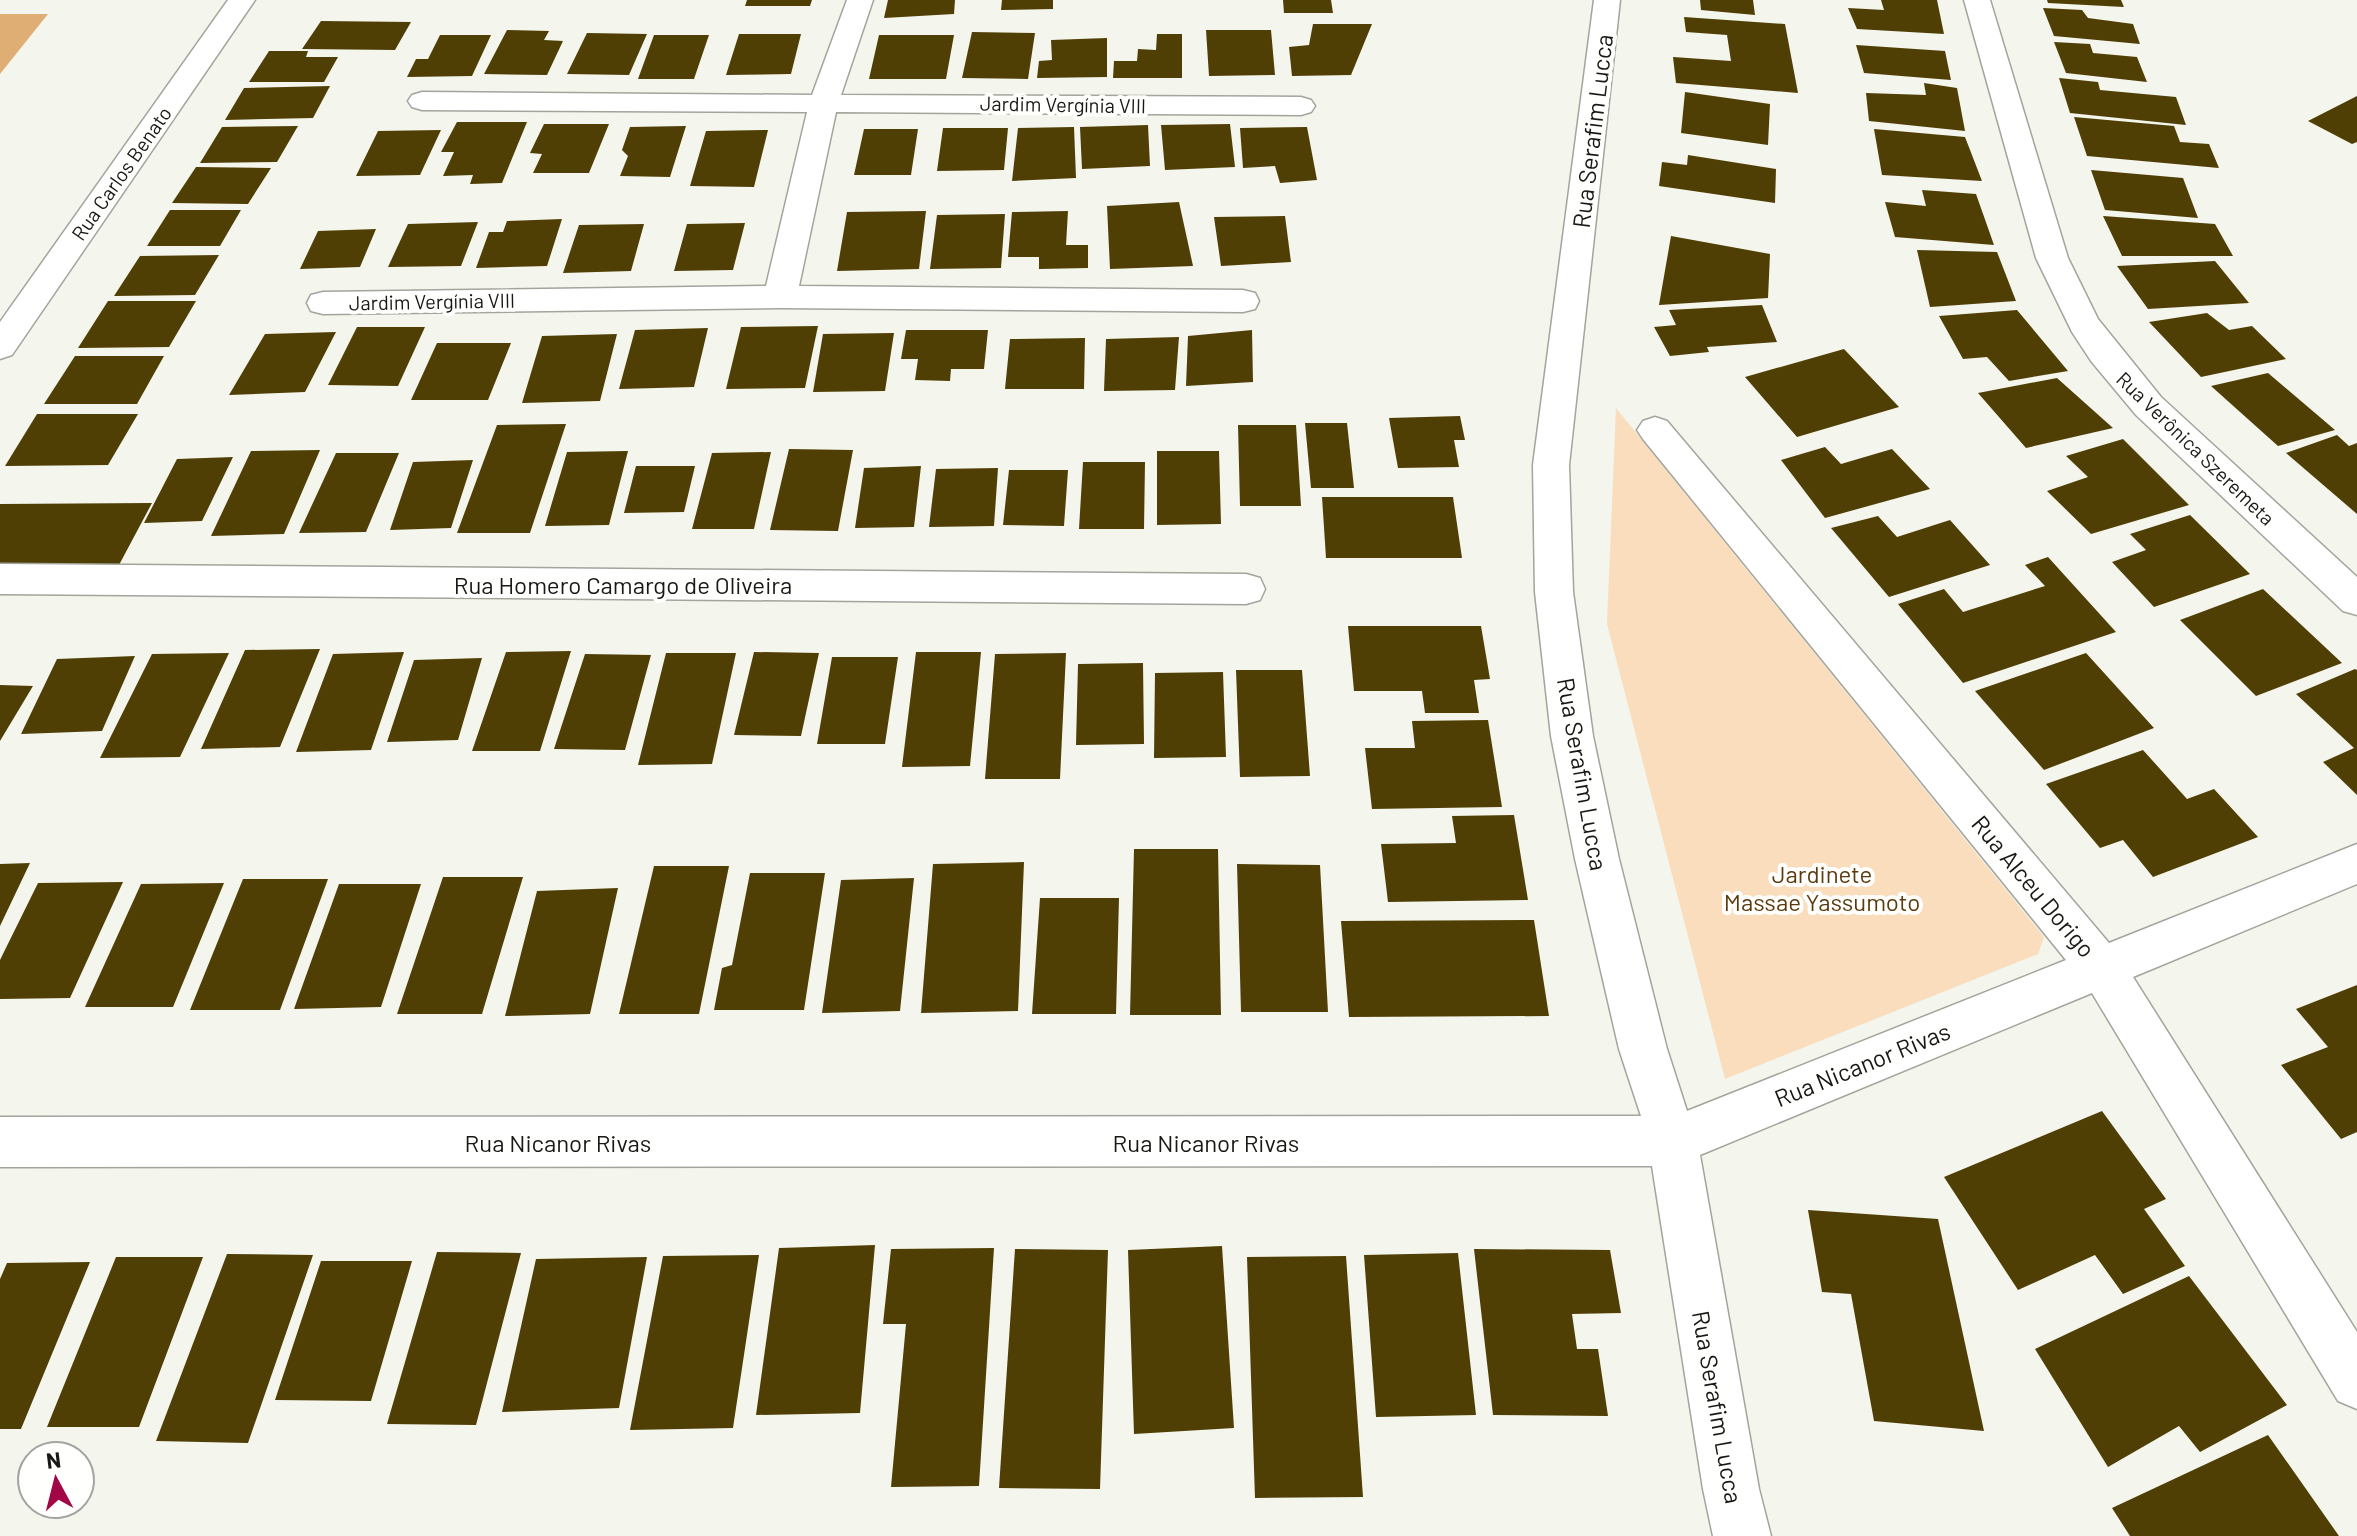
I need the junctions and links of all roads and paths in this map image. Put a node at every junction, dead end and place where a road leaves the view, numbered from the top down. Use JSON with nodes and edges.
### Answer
{"nodes":[{"id":1,"x":242,"y":0,"type":"edge"},
{"id":2,"x":860,"y":0,"type":"edge"},
{"id":3,"x":1607,"y":0,"type":"edge"},
{"id":4,"x":1977,"y":0,"type":"edge"},
{"id":5,"x":422,"y":101,"type":"dead end"},
{"id":6,"x":824,"y":101,"type":"junction"},
{"id":7,"x":1301,"y":106,"type":"dead end"},
{"id":8,"x":780,"y":297,"type":"junction"},
{"id":9,"x":1243,"y":301,"type":"dead end"},
{"id":10,"x":323,"y":303,"type":"dead end"},
{"id":11,"x":0,"y":347,"type":"edge"},
{"id":12,"x":1655,"y":430,"type":"dead end"},
{"id":13,"x":0,"y":579,"type":"edge"},
{"id":14,"x":1246,"y":589,"type":"dead end"},
{"id":15,"x":2357,"y":600,"type":"edge"},
{"id":16,"x":2357,"y":864,"type":"edge"},
{"id":17,"x":2101,"y":967,"type":"junction"},
{"id":18,"x":1673,"y":1141,"type":"junction"},
{"id":19,"x":0,"y":1142,"type":"edge"},
{"id":20,"x":2357,"y":1382,"type":"edge"},
{"id":21,"x":1742,"y":1536,"type":"edge"}],
"edges":[{"from":1,"to":11,"type":"street","name":"Rua Carlos Benato"},
{"from":2,"to":6,"type":"street"},
{"from":3,"to":18,"type":"street","name":"Rua Serafim Lucca"},
{"from":4,"to":15,"type":"street","name":"Rua Verônica Szeremeta"},
{"from":5,"to":6,"type":"street","name":"Jardim Vergínia VIII"},
{"from":6,"to":7,"type":"street","name":"Jardim Vergínia VIII"},
{"from":6,"to":8,"type":"street"},
{"from":8,"to":9,"type":"street","name":"Jardim Vergínia VIII"},
{"from":8,"to":10,"type":"street","name":"Jardim Vergínia VIII"},
{"from":12,"to":17,"type":"street","name":"Rua Alceu Dorigo"},
{"from":13,"to":14,"type":"street","name":"Rua Homero Camargo de Oliveira"},
{"from":16,"to":17,"type":"street","name":"Rua Nicanor Rivas"},
{"from":17,"to":18,"type":"street","name":"Rua Nicanor Rivas"},
{"from":17,"to":20,"type":"street","name":"Rua Alceu Dorigo"},
{"from":18,"to":19,"type":"street","name":"Rua Nicanor Rivas"},
{"from":18,"to":21,"type":"street","name":"Rua Serafim Lucca"}]}
